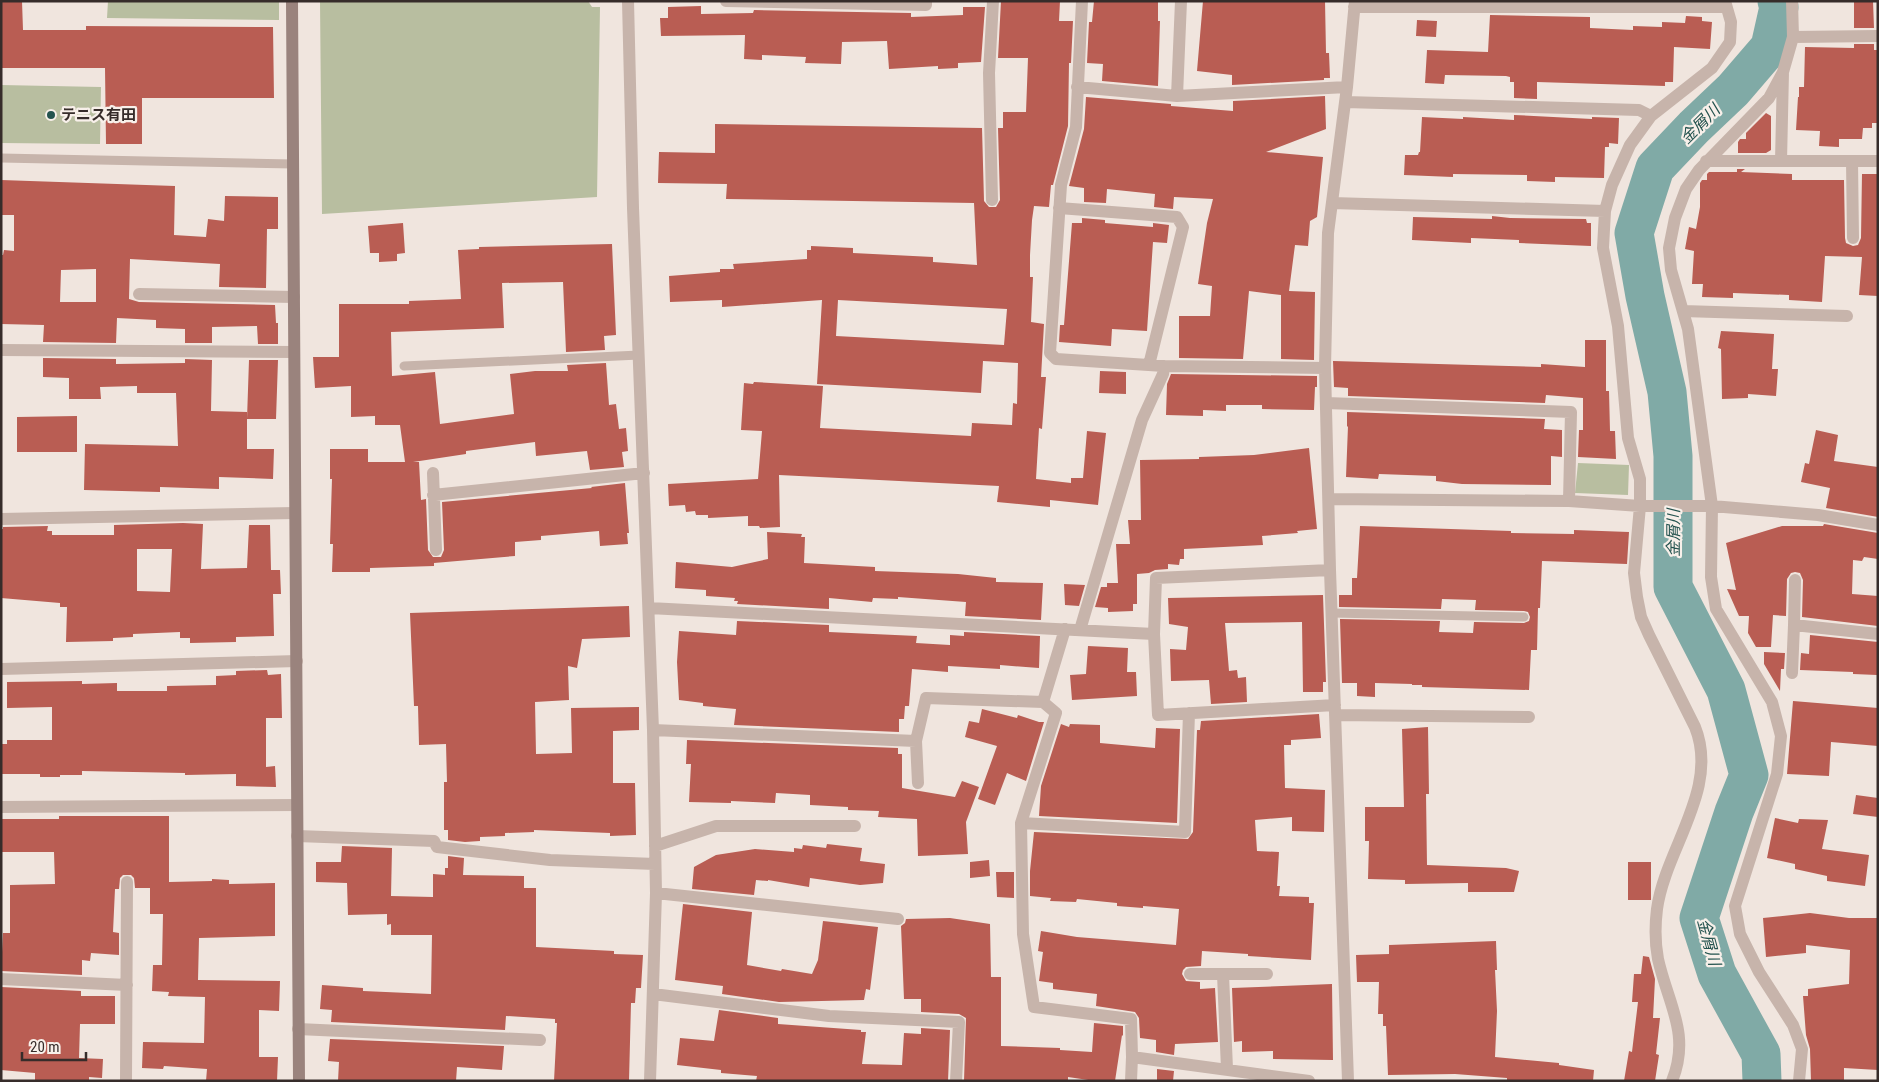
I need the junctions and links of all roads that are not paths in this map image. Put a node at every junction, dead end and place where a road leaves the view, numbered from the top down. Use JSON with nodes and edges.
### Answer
{"nodes":[{"id":1,"x":292,"y":1,"type":"edge"},
{"id":2,"x":628,"y":1,"type":"edge"},
{"id":3,"x":726,"y":1,"type":"edge"},
{"id":4,"x":926,"y":1,"type":"edge"},
{"id":5,"x":993,"y":1,"type":"edge"},
{"id":6,"x":1082,"y":1,"type":"edge"},
{"id":7,"x":1181,"y":1,"type":"edge"},
{"id":8,"x":1792,"y":1,"type":"edge"},
{"id":9,"x":1355,"y":4,"type":"edge"},
{"id":10,"x":1725,"y":4,"type":"edge"},
{"id":11,"x":1793,"y":36,"type":"junction"},
{"id":12,"x":1878,"y":36,"type":"edge"},
{"id":13,"x":1784,"y":72,"type":"junction"},
{"id":14,"x":1078,"y":88,"type":"junction"},
{"id":15,"x":1347,"y":88,"type":"junction"},
{"id":16,"x":1176,"y":96,"type":"junction"},
{"id":17,"x":1345,"y":102,"type":"junction"},
{"id":18,"x":1651,"y":116,"type":"junction"},
{"id":19,"x":1,"y":158,"type":"edge"},
{"id":20,"x":1706,"y":161,"type":"junction"},
{"id":21,"x":1781,"y":161,"type":"junction"},
{"id":22,"x":1852,"y":161,"type":"junction"},
{"id":23,"x":1878,"y":161,"type":"edge"},
{"id":24,"x":293,"y":164,"type":"junction"},
{"id":25,"x":992,"y":200,"type":"dead end"},
{"id":26,"x":1332,"y":203,"type":"junction"},
{"id":27,"x":1059,"y":208,"type":"junction"},
{"id":28,"x":1605,"y":211,"type":"junction"},
{"id":29,"x":1853,"y":238,"type":"dead end"},
{"id":30,"x":139,"y":294,"type":"dead end"},
{"id":31,"x":294,"y":297,"type":"junction"},
{"id":32,"x":1683,"y":311,"type":"junction"},
{"id":33,"x":1847,"y":316,"type":"dead end"},
{"id":34,"x":1,"y":350,"type":"edge"},
{"id":35,"x":294,"y":352,"type":"junction"},
{"id":36,"x":639,"y":355,"type":"junction"},
{"id":37,"x":1149,"y":365,"type":"junction"},
{"id":38,"x":404,"y":366,"type":"dead end"},
{"id":39,"x":1164,"y":366,"type":"junction"},
{"id":40,"x":1326,"y":368,"type":"junction"},
{"id":41,"x":1326,"y":403,"type":"junction"},
{"id":42,"x":433,"y":473,"type":"dead end"},
{"id":43,"x":644,"y":473,"type":"junction"},
{"id":44,"x":433,"y":495,"type":"junction"},
{"id":45,"x":1328,"y":499,"type":"junction"},
{"id":46,"x":1569,"y":501,"type":"junction"},
{"id":47,"x":1640,"y":506,"type":"junction"},
{"id":48,"x":1712,"y":506,"type":"junction"},
{"id":49,"x":295,"y":513,"type":"junction"},
{"id":50,"x":1,"y":519,"type":"edge"},
{"id":51,"x":1878,"y":525,"type":"edge"},
{"id":52,"x":436,"y":550,"type":"dead end"},
{"id":53,"x":1330,"y":570,"type":"junction"},
{"id":54,"x":1795,"y":580,"type":"dead end"},
{"id":55,"x":649,"y":608,"type":"junction"},
{"id":56,"x":1332,"y":613,"type":"junction"},
{"id":57,"x":1524,"y":617,"type":"dead end"},
{"id":58,"x":1794,"y":625,"type":"junction"},
{"id":59,"x":1065,"y":629,"type":"junction"},
{"id":60,"x":1080,"y":630,"type":"junction"},
{"id":61,"x":1154,"y":634,"type":"junction"},
{"id":62,"x":1878,"y":634,"type":"edge"},
{"id":63,"x":297,"y":661,"type":"junction"},
{"id":64,"x":1,"y":669,"type":"edge"},
{"id":65,"x":1792,"y":673,"type":"dead end"},
{"id":66,"x":1043,"y":702,"type":"junction"},
{"id":67,"x":1335,"y":710,"type":"junction"},
{"id":68,"x":1189,"y":713,"type":"junction"},
{"id":69,"x":1529,"y":717,"type":"dead end"},
{"id":70,"x":653,"y":730,"type":"junction"},
{"id":71,"x":916,"y":741,"type":"junction"},
{"id":72,"x":918,"y":783,"type":"dead end"},
{"id":73,"x":297,"y":805,"type":"junction"},
{"id":74,"x":1,"y":807,"type":"edge"},
{"id":75,"x":1021,"y":823,"type":"junction"},
{"id":76,"x":855,"y":826,"type":"dead end"},
{"id":77,"x":297,"y":836,"type":"junction"},
{"id":78,"x":655,"y":846,"type":"junction"},
{"id":79,"x":655,"y":864,"type":"junction"},
{"id":80,"x":127,"y":882,"type":"dead end"},
{"id":81,"x":656,"y":894,"type":"junction"},
{"id":82,"x":898,"y":919,"type":"dead end"},
{"id":83,"x":1190,"y":974,"type":"dead end"},
{"id":84,"x":1223,"y":974,"type":"junction"},
{"id":85,"x":1267,"y":974,"type":"dead end"},
{"id":86,"x":1,"y":979,"type":"edge"},
{"id":87,"x":127,"y":985,"type":"junction"},
{"id":88,"x":653,"y":994,"type":"junction"},
{"id":89,"x":298,"y":1029,"type":"junction"},
{"id":90,"x":540,"y":1040,"type":"dead end"},
{"id":91,"x":1132,"y":1057,"type":"junction"},
{"id":92,"x":1227,"y":1069,"type":"junction"},
{"id":93,"x":126,"y":1081,"type":"edge"},
{"id":94,"x":299,"y":1081,"type":"edge"},
{"id":95,"x":650,"y":1081,"type":"edge"},
{"id":96,"x":956,"y":1081,"type":"edge"},
{"id":97,"x":1131,"y":1081,"type":"edge"},
{"id":98,"x":1310,"y":1081,"type":"edge"},
{"id":99,"x":1348,"y":1081,"type":"edge"},
{"id":100,"x":1672,"y":1081,"type":"edge"},
{"id":101,"x":1799,"y":1081,"type":"edge"}],
"edges":[{"from":1,"to":24,"type":"street"},
{"from":2,"to":36,"type":"street"},
{"from":3,"to":4,"type":"street"},
{"from":5,"to":25,"type":"street"},
{"from":6,"to":14,"type":"street"},
{"from":7,"to":16,"type":"street"},
{"from":8,"to":11,"type":"street"},
{"from":9,"to":10,"type":"street"},
{"from":9,"to":15,"type":"street"},
{"from":10,"to":18,"type":"street"},
{"from":11,"to":12,"type":"street"},
{"from":11,"to":13,"type":"street"},
{"from":13,"to":20,"type":"street"},
{"from":13,"to":21,"type":"street"},
{"from":14,"to":16,"type":"street"},
{"from":14,"to":27,"type":"street"},
{"from":15,"to":16,"type":"street"},
{"from":15,"to":17,"type":"street"},
{"from":17,"to":18,"type":"street"},
{"from":17,"to":26,"type":"street"},
{"from":18,"to":28,"type":"street"},
{"from":19,"to":24,"type":"lane"},
{"from":20,"to":21,"type":"street"},
{"from":20,"to":32,"type":"street"},
{"from":21,"to":22,"type":"street"},
{"from":22,"to":23,"type":"street"},
{"from":22,"to":29,"type":"street"},
{"from":24,"to":31,"type":"street"},
{"from":26,"to":28,"type":"street"},
{"from":26,"to":40,"type":"street"},
{"from":27,"to":37,"type":"street"},
{"from":27,"to":37,"type":"street"},
{"from":28,"to":47,"type":"street"},
{"from":30,"to":31,"type":"street"},
{"from":31,"to":35,"type":"street"},
{"from":32,"to":33,"type":"street"},
{"from":32,"to":48,"type":"street"},
{"from":34,"to":35,"type":"street"},
{"from":35,"to":49,"type":"street"},
{"from":36,"to":38,"type":"lane"},
{"from":36,"to":43,"type":"street"},
{"from":37,"to":39,"type":"street"},
{"from":39,"to":40,"type":"street"},
{"from":39,"to":60,"type":"street"},
{"from":40,"to":41,"type":"street"},
{"from":41,"to":45,"type":"street"},
{"from":41,"to":46,"type":"street"},
{"from":42,"to":44,"type":"street"},
{"from":43,"to":44,"type":"street"},
{"from":43,"to":55,"type":"street"},
{"from":44,"to":52,"type":"street"},
{"from":45,"to":46,"type":"street"},
{"from":45,"to":53,"type":"street"},
{"from":46,"to":47,"type":"street"},
{"from":47,"to":48,"type":"street"},
{"from":47,"to":100,"type":"street"},
{"from":48,"to":51,"type":"street"},
{"from":48,"to":101,"type":"street"},
{"from":49,"to":50,"type":"street"},
{"from":49,"to":63,"type":"street"},
{"from":53,"to":56,"type":"street"},
{"from":53,"to":61,"type":"street"},
{"from":54,"to":58,"type":"street"},
{"from":55,"to":59,"type":"street"},
{"from":55,"to":70,"type":"street"},
{"from":56,"to":57,"type":"lane"},
{"from":56,"to":67,"type":"street"},
{"from":58,"to":62,"type":"street"},
{"from":58,"to":65,"type":"street"},
{"from":59,"to":60,"type":"street"},
{"from":59,"to":66,"type":"street"},
{"from":60,"to":61,"type":"street"},
{"from":61,"to":68,"type":"street"},
{"from":63,"to":64,"type":"street"},
{"from":63,"to":73,"type":"street"},
{"from":66,"to":71,"type":"street"},
{"from":66,"to":75,"type":"street"},
{"from":67,"to":68,"type":"street"},
{"from":67,"to":69,"type":"street"},
{"from":67,"to":99,"type":"street"},
{"from":68,"to":75,"type":"street"},
{"from":70,"to":71,"type":"street"},
{"from":70,"to":78,"type":"street"},
{"from":71,"to":72,"type":"street"},
{"from":73,"to":74,"type":"street"},
{"from":73,"to":77,"type":"street"},
{"from":75,"to":91,"type":"street"},
{"from":76,"to":78,"type":"street"},
{"from":77,"to":79,"type":"street"},
{"from":77,"to":89,"type":"street"},
{"from":78,"to":79,"type":"street"},
{"from":79,"to":81,"type":"street"},
{"from":80,"to":87,"type":"street"},
{"from":81,"to":82,"type":"street"},
{"from":81,"to":88,"type":"street"},
{"from":83,"to":84,"type":"street"},
{"from":84,"to":85,"type":"street"},
{"from":84,"to":92,"type":"street"},
{"from":86,"to":87,"type":"street"},
{"from":87,"to":93,"type":"street"},
{"from":88,"to":95,"type":"street"},
{"from":88,"to":96,"type":"street"},
{"from":89,"to":90,"type":"street"},
{"from":89,"to":94,"type":"street"},
{"from":91,"to":92,"type":"street"},
{"from":91,"to":97,"type":"street"},
{"from":92,"to":98,"type":"street"}]}
